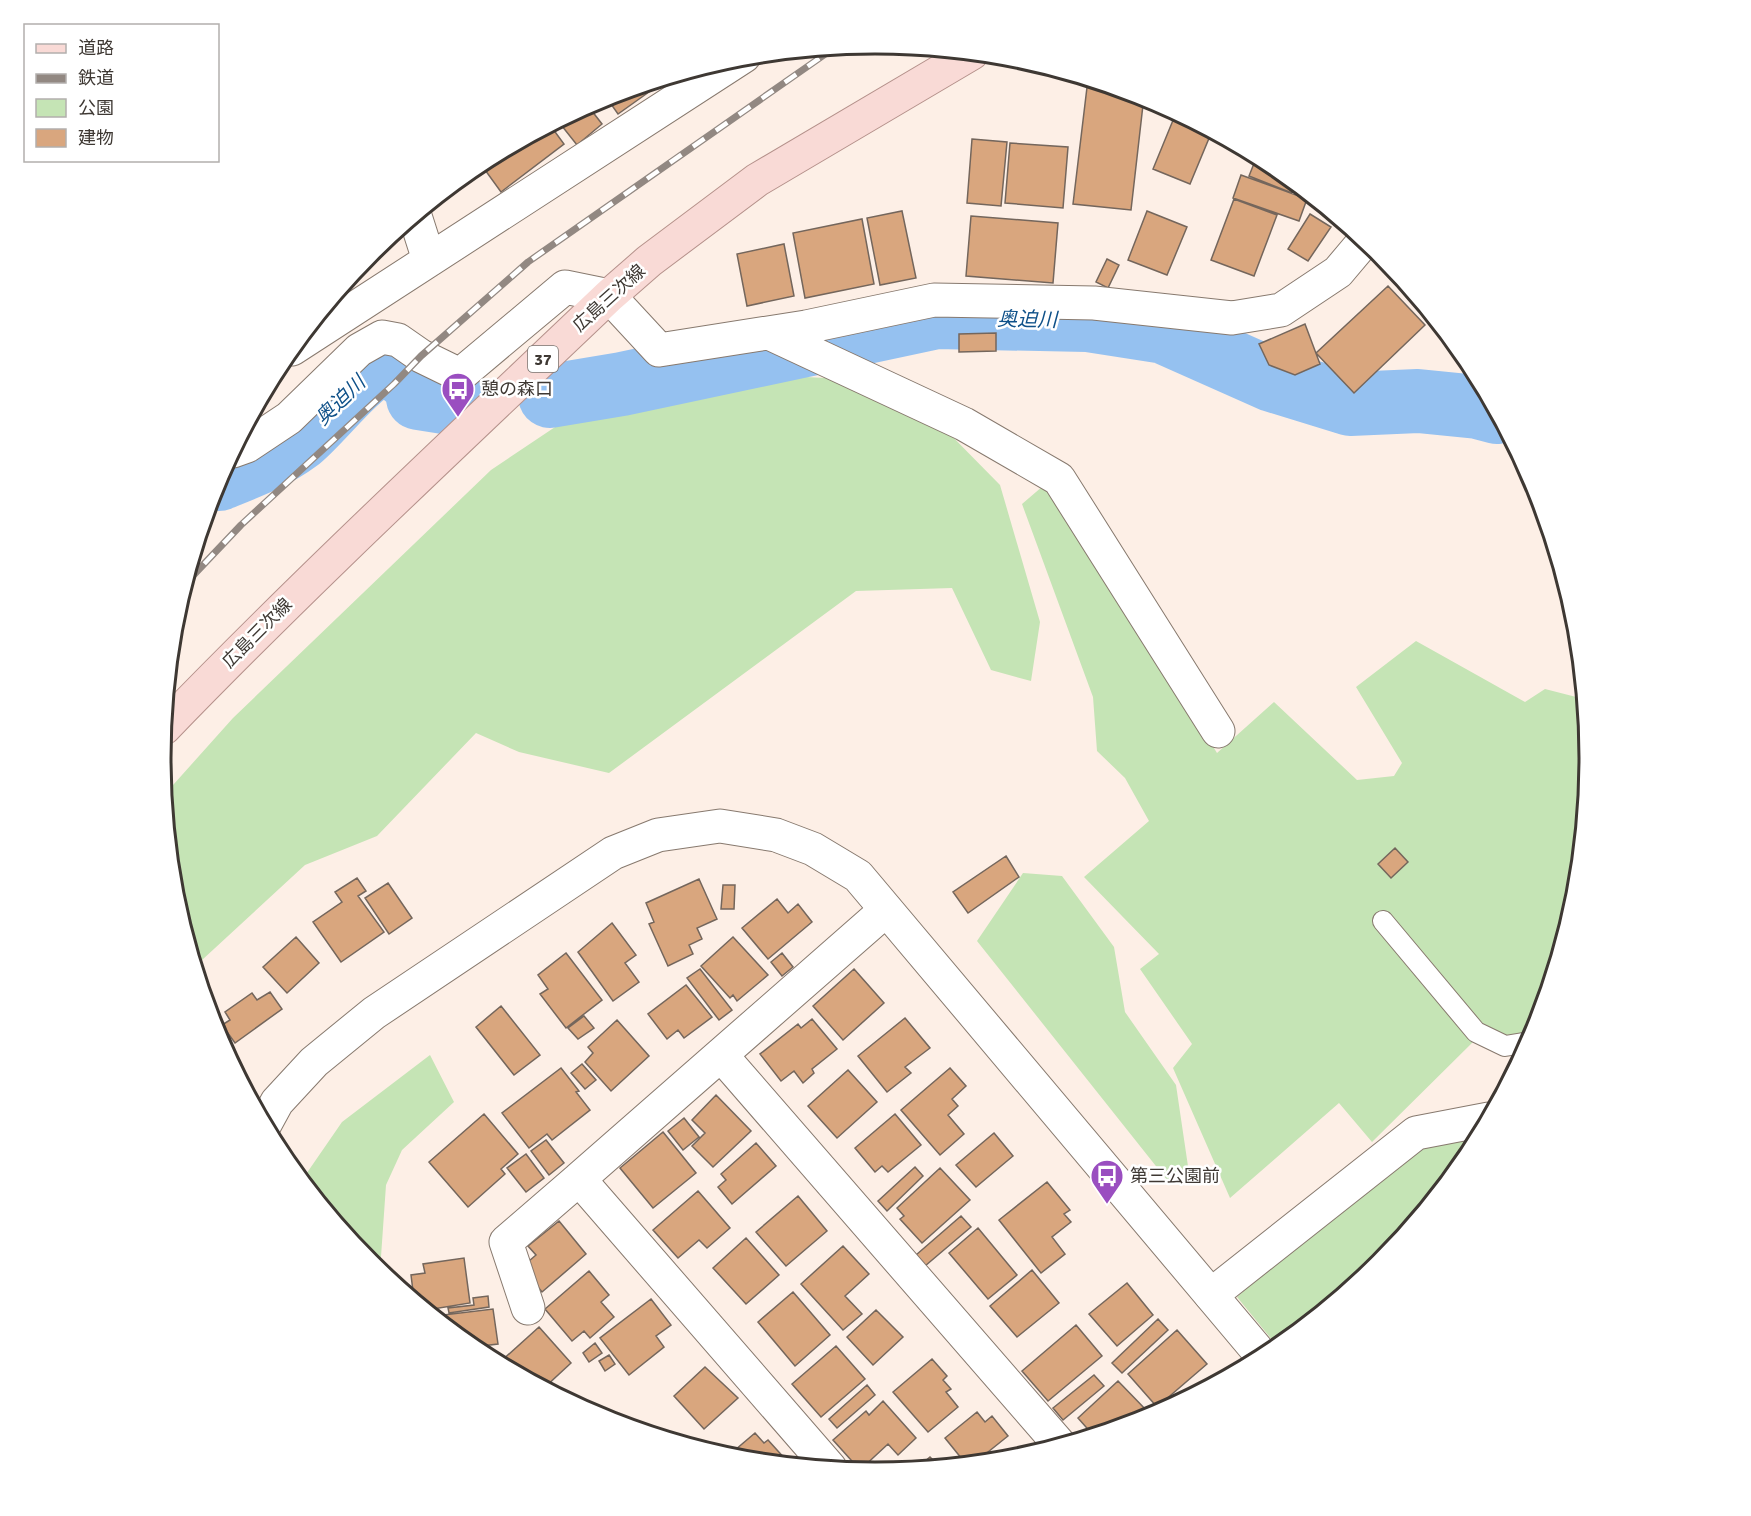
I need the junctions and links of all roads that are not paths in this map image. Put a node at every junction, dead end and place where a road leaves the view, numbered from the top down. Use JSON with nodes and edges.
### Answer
{"nodes":[{"id":1,"x":961,"y":59,"type":"edge"},
{"id":2,"x":719,"y":72,"type":"edge"},
{"id":3,"x":417,"y":224,"type":"edge"},
{"id":4,"x":1359,"y":247,"type":"edge"},
{"id":5,"x":429,"y":260,"type":"junction"},
{"id":6,"x":609,"y":296,"type":"junction"},
{"id":7,"x":769,"y":333,"type":"junction"},
{"id":8,"x":312,"y":336,"type":"edge"},
{"id":9,"x":244,"y":447,"type":"edge"},
{"id":10,"x":173,"y":719,"type":"edge"},
{"id":11,"x":1218,"y":731,"type":"dead end"},
{"id":12,"x":886,"y":910,"type":"junction"},
{"id":13,"x":1383,"y":921,"type":"dead end"},
{"id":14,"x":1518,"y":1044,"type":"edge"},
{"id":15,"x":721,"y":1055,"type":"junction"},
{"id":16,"x":270,"y":1116,"type":"edge"},
{"id":17,"x":1478,"y":1121,"type":"edge"},
{"id":18,"x":579,"y":1179,"type":"junction"},
{"id":19,"x":1211,"y":1295,"type":"junction"},
{"id":20,"x":528,"y":1308,"type":"dead end"},
{"id":21,"x":1257,"y":1350,"type":"edge"},
{"id":22,"x":1055,"y":1439,"type":"edge"},
{"id":23,"x":823,"y":1459,"type":"edge"}],
"edges":[{"from":1,"to":6,"type":"main road","name":"広島三次線","number":"37"},
{"from":2,"to":5,"type":"street"},
{"from":3,"to":5,"type":"street"},
{"from":4,"to":7,"type":"street"},
{"from":5,"to":8,"type":"street"},
{"from":6,"to":7,"type":"street"},
{"from":6,"to":9,"type":"street"},
{"from":6,"to":10,"type":"main road","name":"広島三次線","number":"37"},
{"from":7,"to":11,"type":"street"},
{"from":12,"to":15,"type":"street"},
{"from":12,"to":16,"type":"street"},
{"from":12,"to":19,"type":"street"},
{"from":13,"to":14,"type":"lane"},
{"from":15,"to":18,"type":"street"},
{"from":15,"to":22,"type":"street"},
{"from":17,"to":19,"type":"street"},
{"from":18,"to":20,"type":"street"},
{"from":18,"to":23,"type":"street"},
{"from":19,"to":21,"type":"street"}]}
